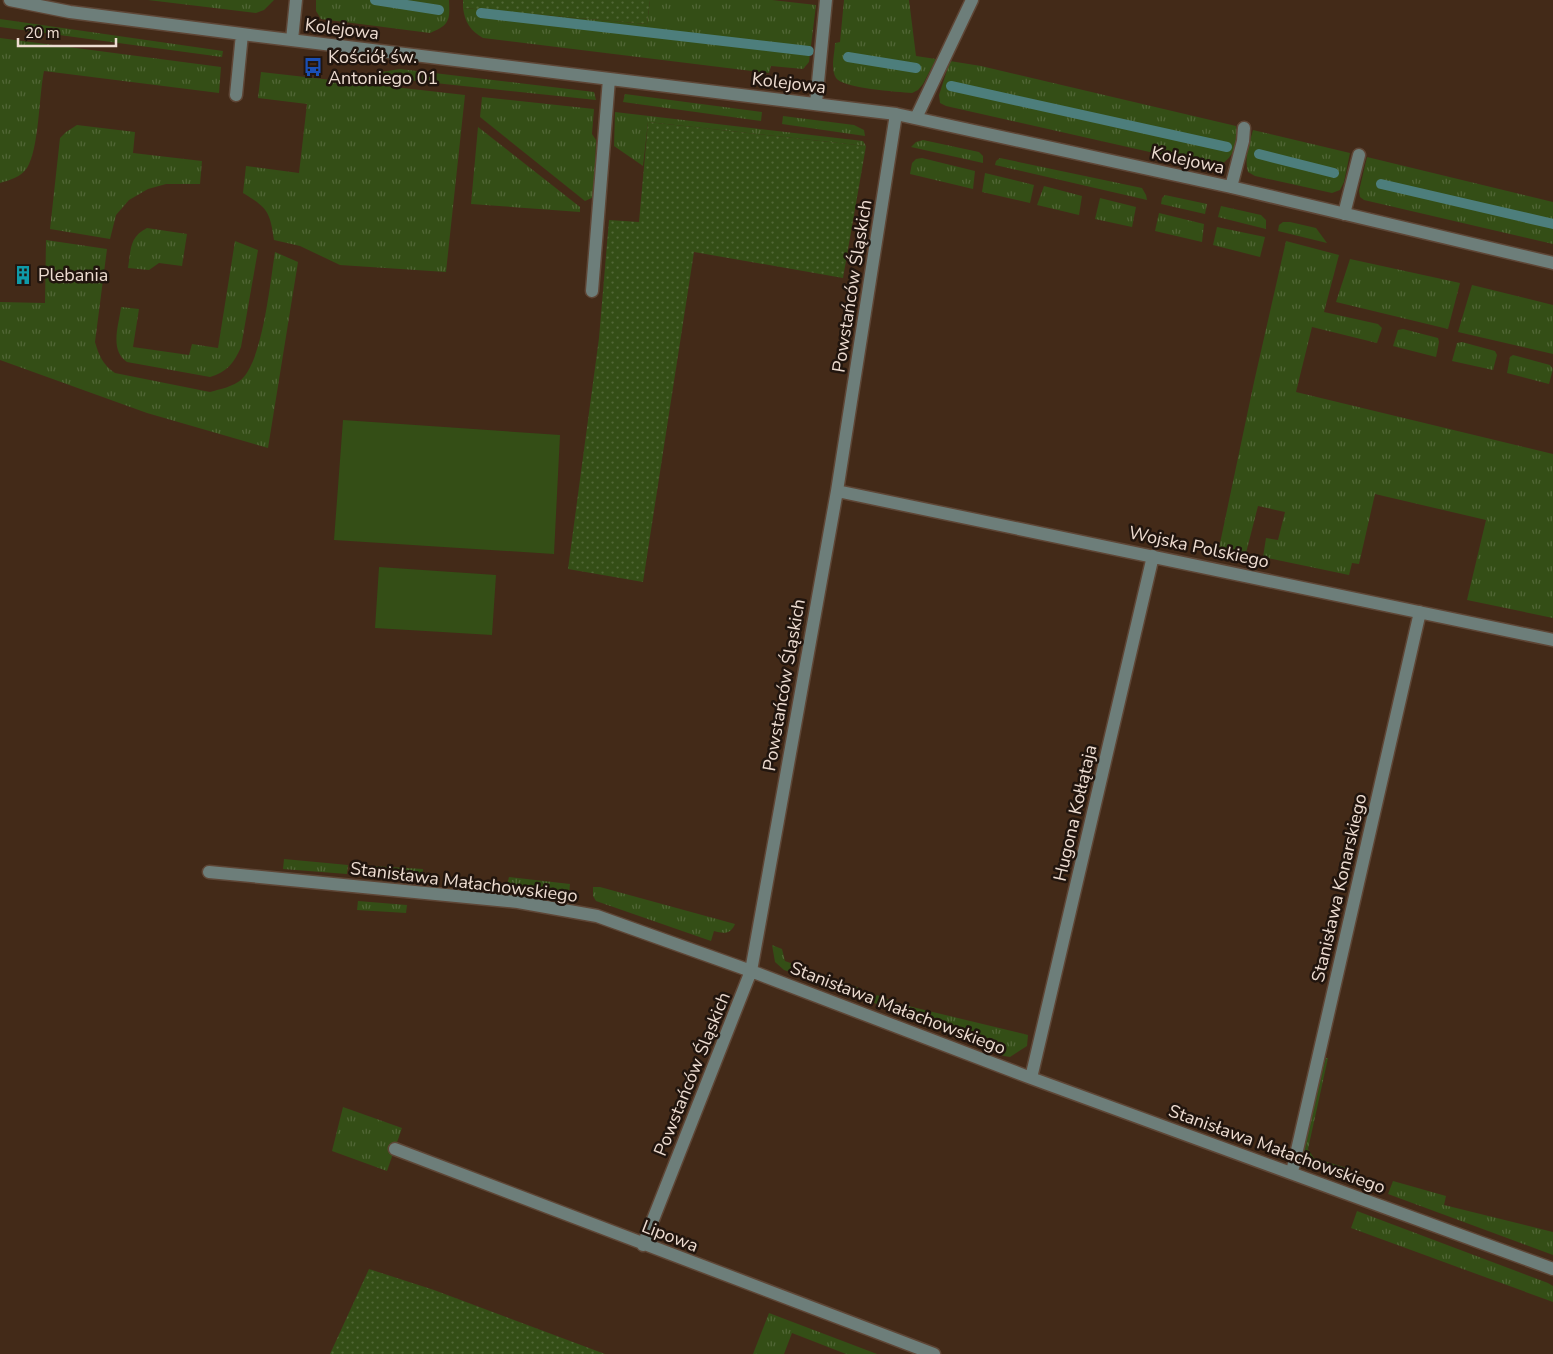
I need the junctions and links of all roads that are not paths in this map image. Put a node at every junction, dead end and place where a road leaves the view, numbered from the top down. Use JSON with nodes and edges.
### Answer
{"nodes":[{"id":1,"x":296,"y":0,"type":"edge"},
{"id":2,"x":826,"y":0,"type":"edge"},
{"id":3,"x":972,"y":0,"type":"edge"},
{"id":4,"x":15,"y":1,"type":"edge"},
{"id":5,"x":242,"y":34,"type":"junction"},
{"id":6,"x":292,"y":40,"type":"junction"},
{"id":7,"x":609,"y":79,"type":"junction"},
{"id":8,"x":236,"y":95,"type":"dead end"},
{"id":9,"x":816,"y":104,"type":"junction"},
{"id":10,"x":896,"y":114,"type":"junction"},
{"id":11,"x":916,"y":118,"type":"junction"},
{"id":12,"x":1244,"y":128,"type":"dead end"},
{"id":13,"x":1359,"y":155,"type":"dead end"},
{"id":14,"x":1231,"y":187,"type":"junction"},
{"id":15,"x":1344,"y":214,"type":"junction"},
{"id":16,"x":1553,"y":263,"type":"edge"},
{"id":17,"x":592,"y":291,"type":"dead end"},
{"id":18,"x":837,"y":491,"type":"junction"},
{"id":19,"x":1153,"y":556,"type":"junction"},
{"id":20,"x":1420,"y":612,"type":"junction"},
{"id":21,"x":1553,"y":640,"type":"edge"},
{"id":22,"x":209,"y":872,"type":"dead end"},
{"id":23,"x":751,"y":971,"type":"junction"},
{"id":24,"x":1031,"y":1078,"type":"junction"},
{"id":25,"x":395,"y":1149,"type":"dead end"},
{"id":26,"x":1292,"y":1172,"type":"junction"},
{"id":27,"x":643,"y":1245,"type":"junction"},
{"id":28,"x":1553,"y":1269,"type":"edge"},
{"id":29,"x":934,"y":1354,"type":"edge"}],
"edges":[{"from":1,"to":6,"type":"street"},
{"from":2,"to":9,"type":"street"},
{"from":3,"to":11,"type":"street"},
{"from":4,"to":5,"type":"street","name":"Kolejowa"},
{"from":5,"to":6,"type":"street","name":"Kolejowa"},
{"from":5,"to":8,"type":"street"},
{"from":6,"to":7,"type":"street","name":"Kolejowa"},
{"from":7,"to":9,"type":"street","name":"Kolejowa"},
{"from":7,"to":17,"type":"street"},
{"from":9,"to":10,"type":"street","name":"Kolejowa"},
{"from":10,"to":11,"type":"street","name":"Kolejowa"},
{"from":10,"to":18,"type":"street","name":"Powstańców Śląskich"},
{"from":11,"to":14,"type":"street","name":"Kolejowa"},
{"from":12,"to":14,"type":"street"},
{"from":13,"to":15,"type":"street"},
{"from":14,"to":15,"type":"street","name":"Kolejowa"},
{"from":15,"to":16,"type":"street","name":"Kolejowa"},
{"from":18,"to":19,"type":"street","name":"Wojska Polskiego"},
{"from":18,"to":23,"type":"street","name":"Powstańców Śląskich"},
{"from":19,"to":20,"type":"street","name":"Wojska Polskiego"},
{"from":19,"to":24,"type":"street","name":"Hugona Kołłątaja"},
{"from":20,"to":21,"type":"street","name":"Wojska Polskiego"},
{"from":20,"to":26,"type":"street","name":"Stanisława Konarskiego"},
{"from":22,"to":23,"type":"street","name":"Stanisława Małachowskiego"},
{"from":23,"to":24,"type":"street","name":"Stanisława Małachowskiego"},
{"from":23,"to":27,"type":"street","name":"Powstańców Śląskich"},
{"from":24,"to":26,"type":"street","name":"Stanisława Małachowskiego"},
{"from":25,"to":27,"type":"street","name":"Lipowa"},
{"from":26,"to":28,"type":"street","name":"Stanisława Małachowskiego"},
{"from":27,"to":29,"type":"street","name":"Lipowa"}]}
